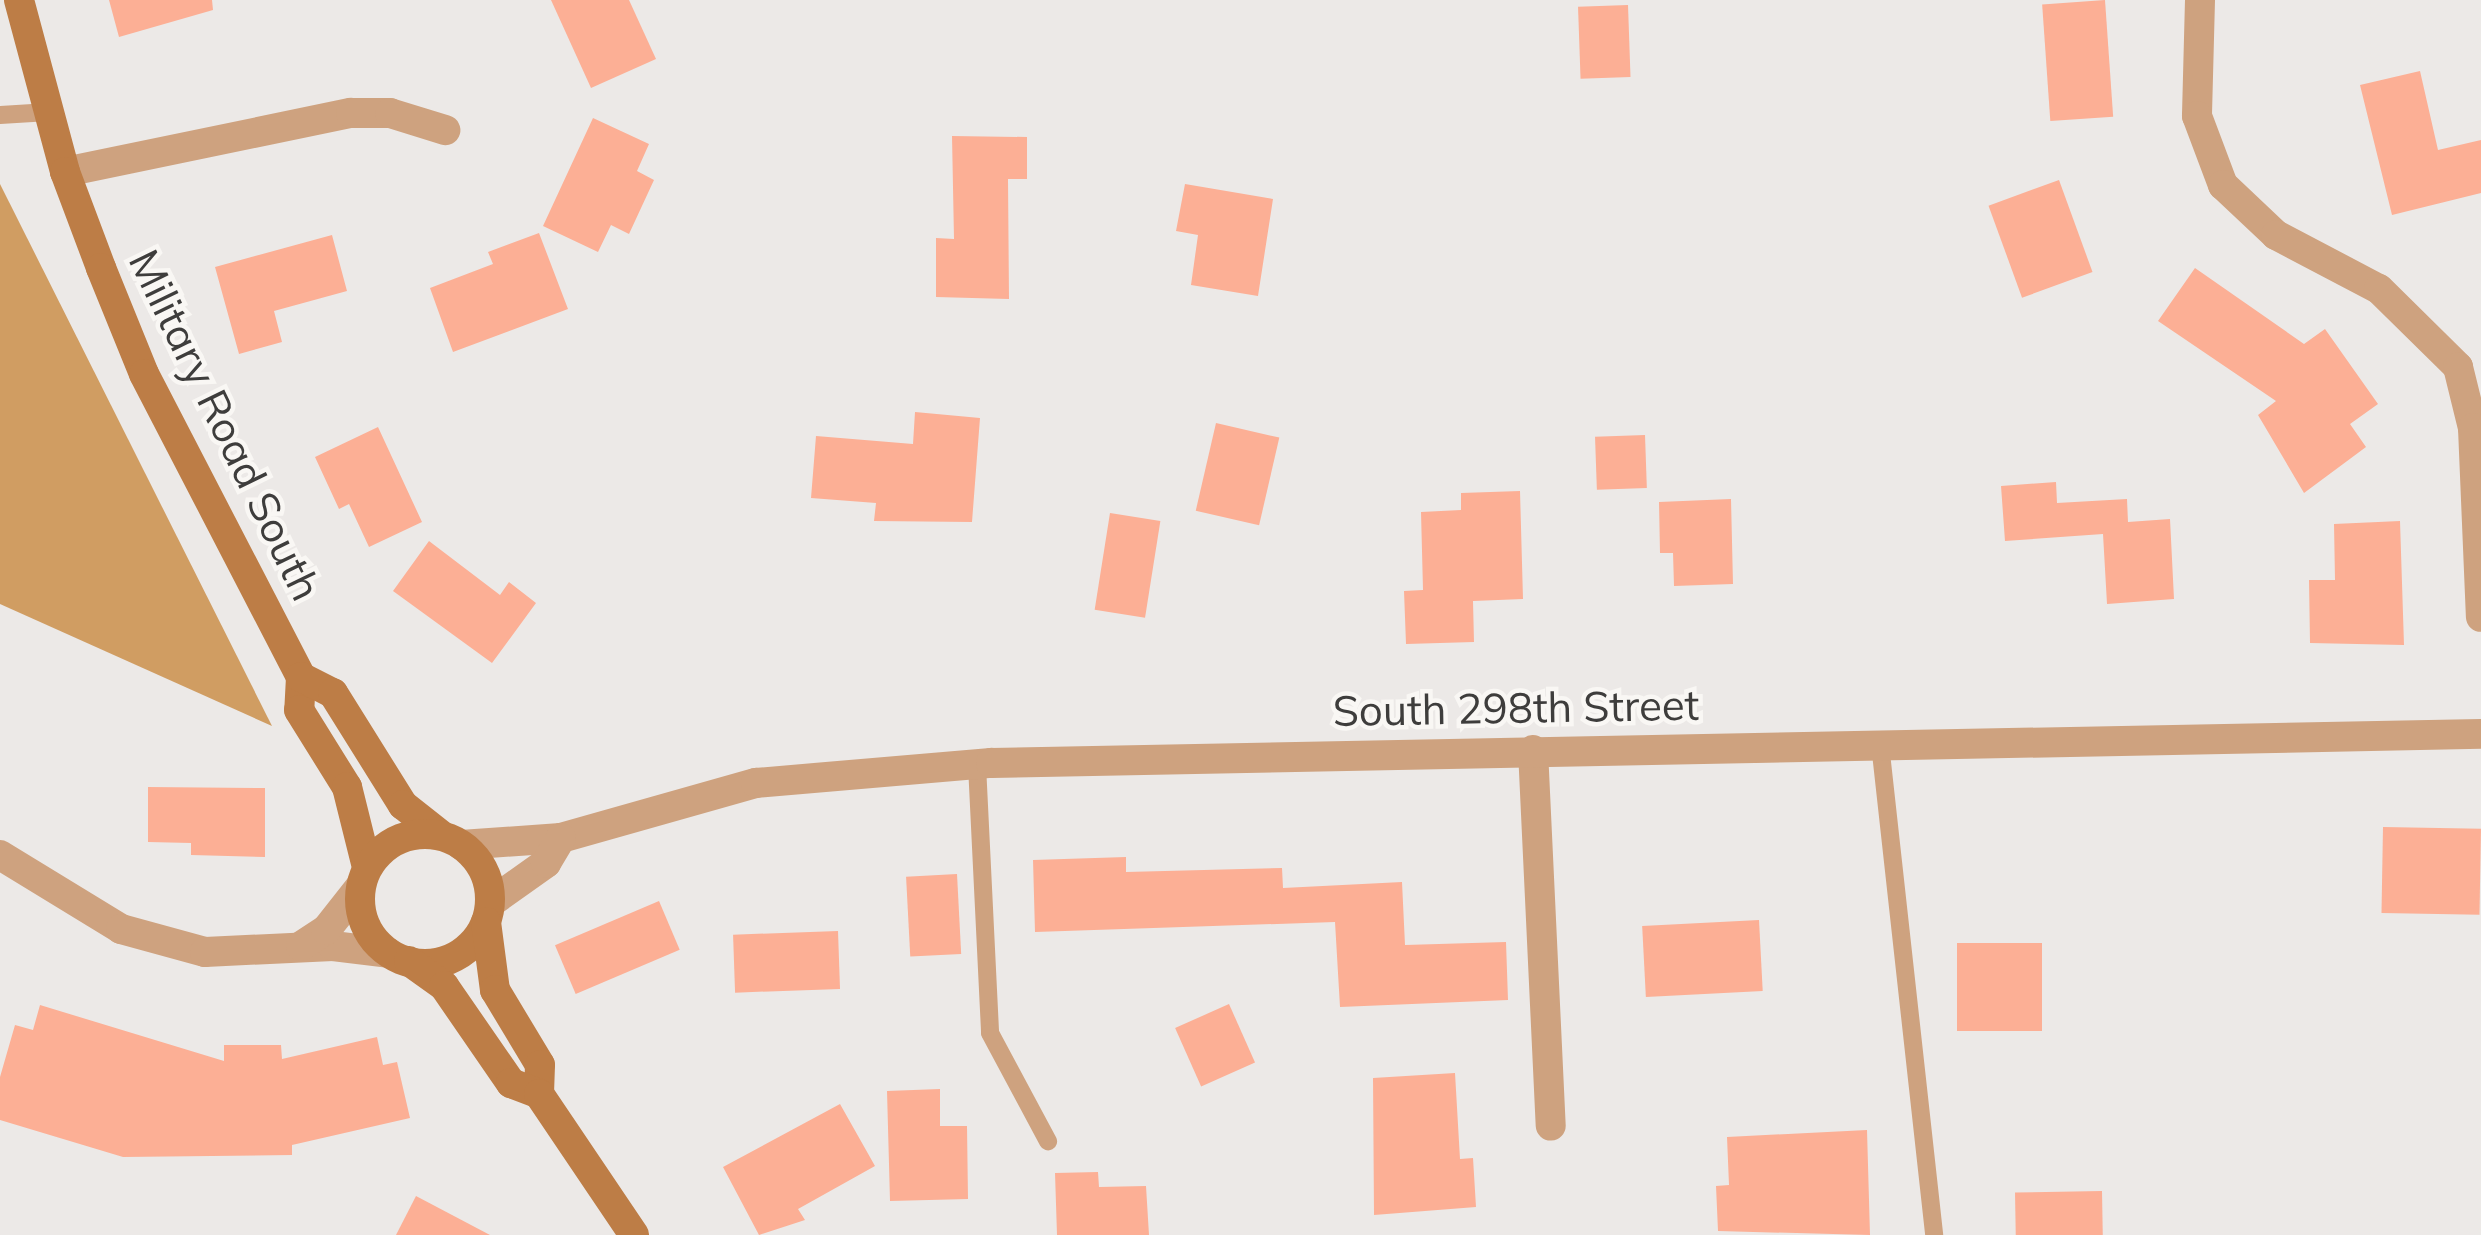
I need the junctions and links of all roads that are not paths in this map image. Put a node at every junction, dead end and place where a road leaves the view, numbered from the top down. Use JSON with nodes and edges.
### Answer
{"nodes":[{"id":1,"x":19,"y":0,"type":"edge"},
{"id":2,"x":2200,"y":0,"type":"edge"},
{"id":3,"x":49,"y":112,"type":"junction"},
{"id":4,"x":0,"y":115,"type":"edge"},
{"id":5,"x":445,"y":130,"type":"dead end"},
{"id":6,"x":65,"y":172,"type":"junction"},
{"id":7,"x":2481,"y":617,"type":"edge"},
{"id":8,"x":302,"y":677,"type":"junction"},
{"id":9,"x":2481,"y":734,"type":"edge"},
{"id":10,"x":1880,"y":743,"type":"junction"},
{"id":11,"x":1533,"y":750,"type":"junction"},
{"id":12,"x":976,"y":765,"type":"junction"},
{"id":13,"x":561,"y":838,"type":"junction"},
{"id":14,"x":451,"y":840,"type":"junction"},
{"id":15,"x":0,"y":855,"type":"edge"},
{"id":16,"x":364,"y":877,"type":"junction"},
{"id":17,"x":488,"y":913,"type":"junction"},
{"id":18,"x":296,"y":949,"type":"junction"},
{"id":19,"x":399,"y":957,"type":"junction"},
{"id":20,"x":539,"y":1094,"type":"junction"},
{"id":21,"x":1551,"y":1126,"type":"dead end"},
{"id":22,"x":1048,"y":1142,"type":"dead end"},
{"id":23,"x":634,"y":1235,"type":"edge"},
{"id":24,"x":1934,"y":1235,"type":"edge"}],
"edges":[{"from":1,"to":3,"type":"main road","name":"Military Road South"},
{"from":2,"to":7,"type":"street"},
{"from":3,"to":4,"type":"lane"},
{"from":3,"to":6,"type":"main road","name":"Military Road South"},
{"from":5,"to":6,"type":"street"},
{"from":6,"to":8,"type":"main road","name":"Military Road South"},
{"from":8,"to":14,"type":"main road","name":"Military Road South"},
{"from":8,"to":16,"type":"main road","name":"Military Road South"},
{"from":9,"to":10,"type":"street","name":"South 298th Street"},
{"from":10,"to":11,"type":"street","name":"South 298th Street"},
{"from":10,"to":24,"type":"lane"},
{"from":11,"to":12,"type":"street","name":"South 298th Street"},
{"from":11,"to":21,"type":"street"},
{"from":12,"to":13,"type":"street","name":"South 298th Street"},
{"from":12,"to":22,"type":"lane"},
{"from":13,"to":14,"type":"street","name":"South 298th Street"},
{"from":13,"to":17,"type":"street"},
{"from":14,"to":16,"type":"main road"},
{"from":14,"to":17,"type":"main road"},
{"from":15,"to":18,"type":"street"},
{"from":16,"to":18,"type":"street"},
{"from":16,"to":19,"type":"main road"},
{"from":17,"to":19,"type":"main road"},
{"from":17,"to":20,"type":"main road"},
{"from":18,"to":19,"type":"street"},
{"from":19,"to":20,"type":"main road"},
{"from":20,"to":23,"type":"main road"}]}
